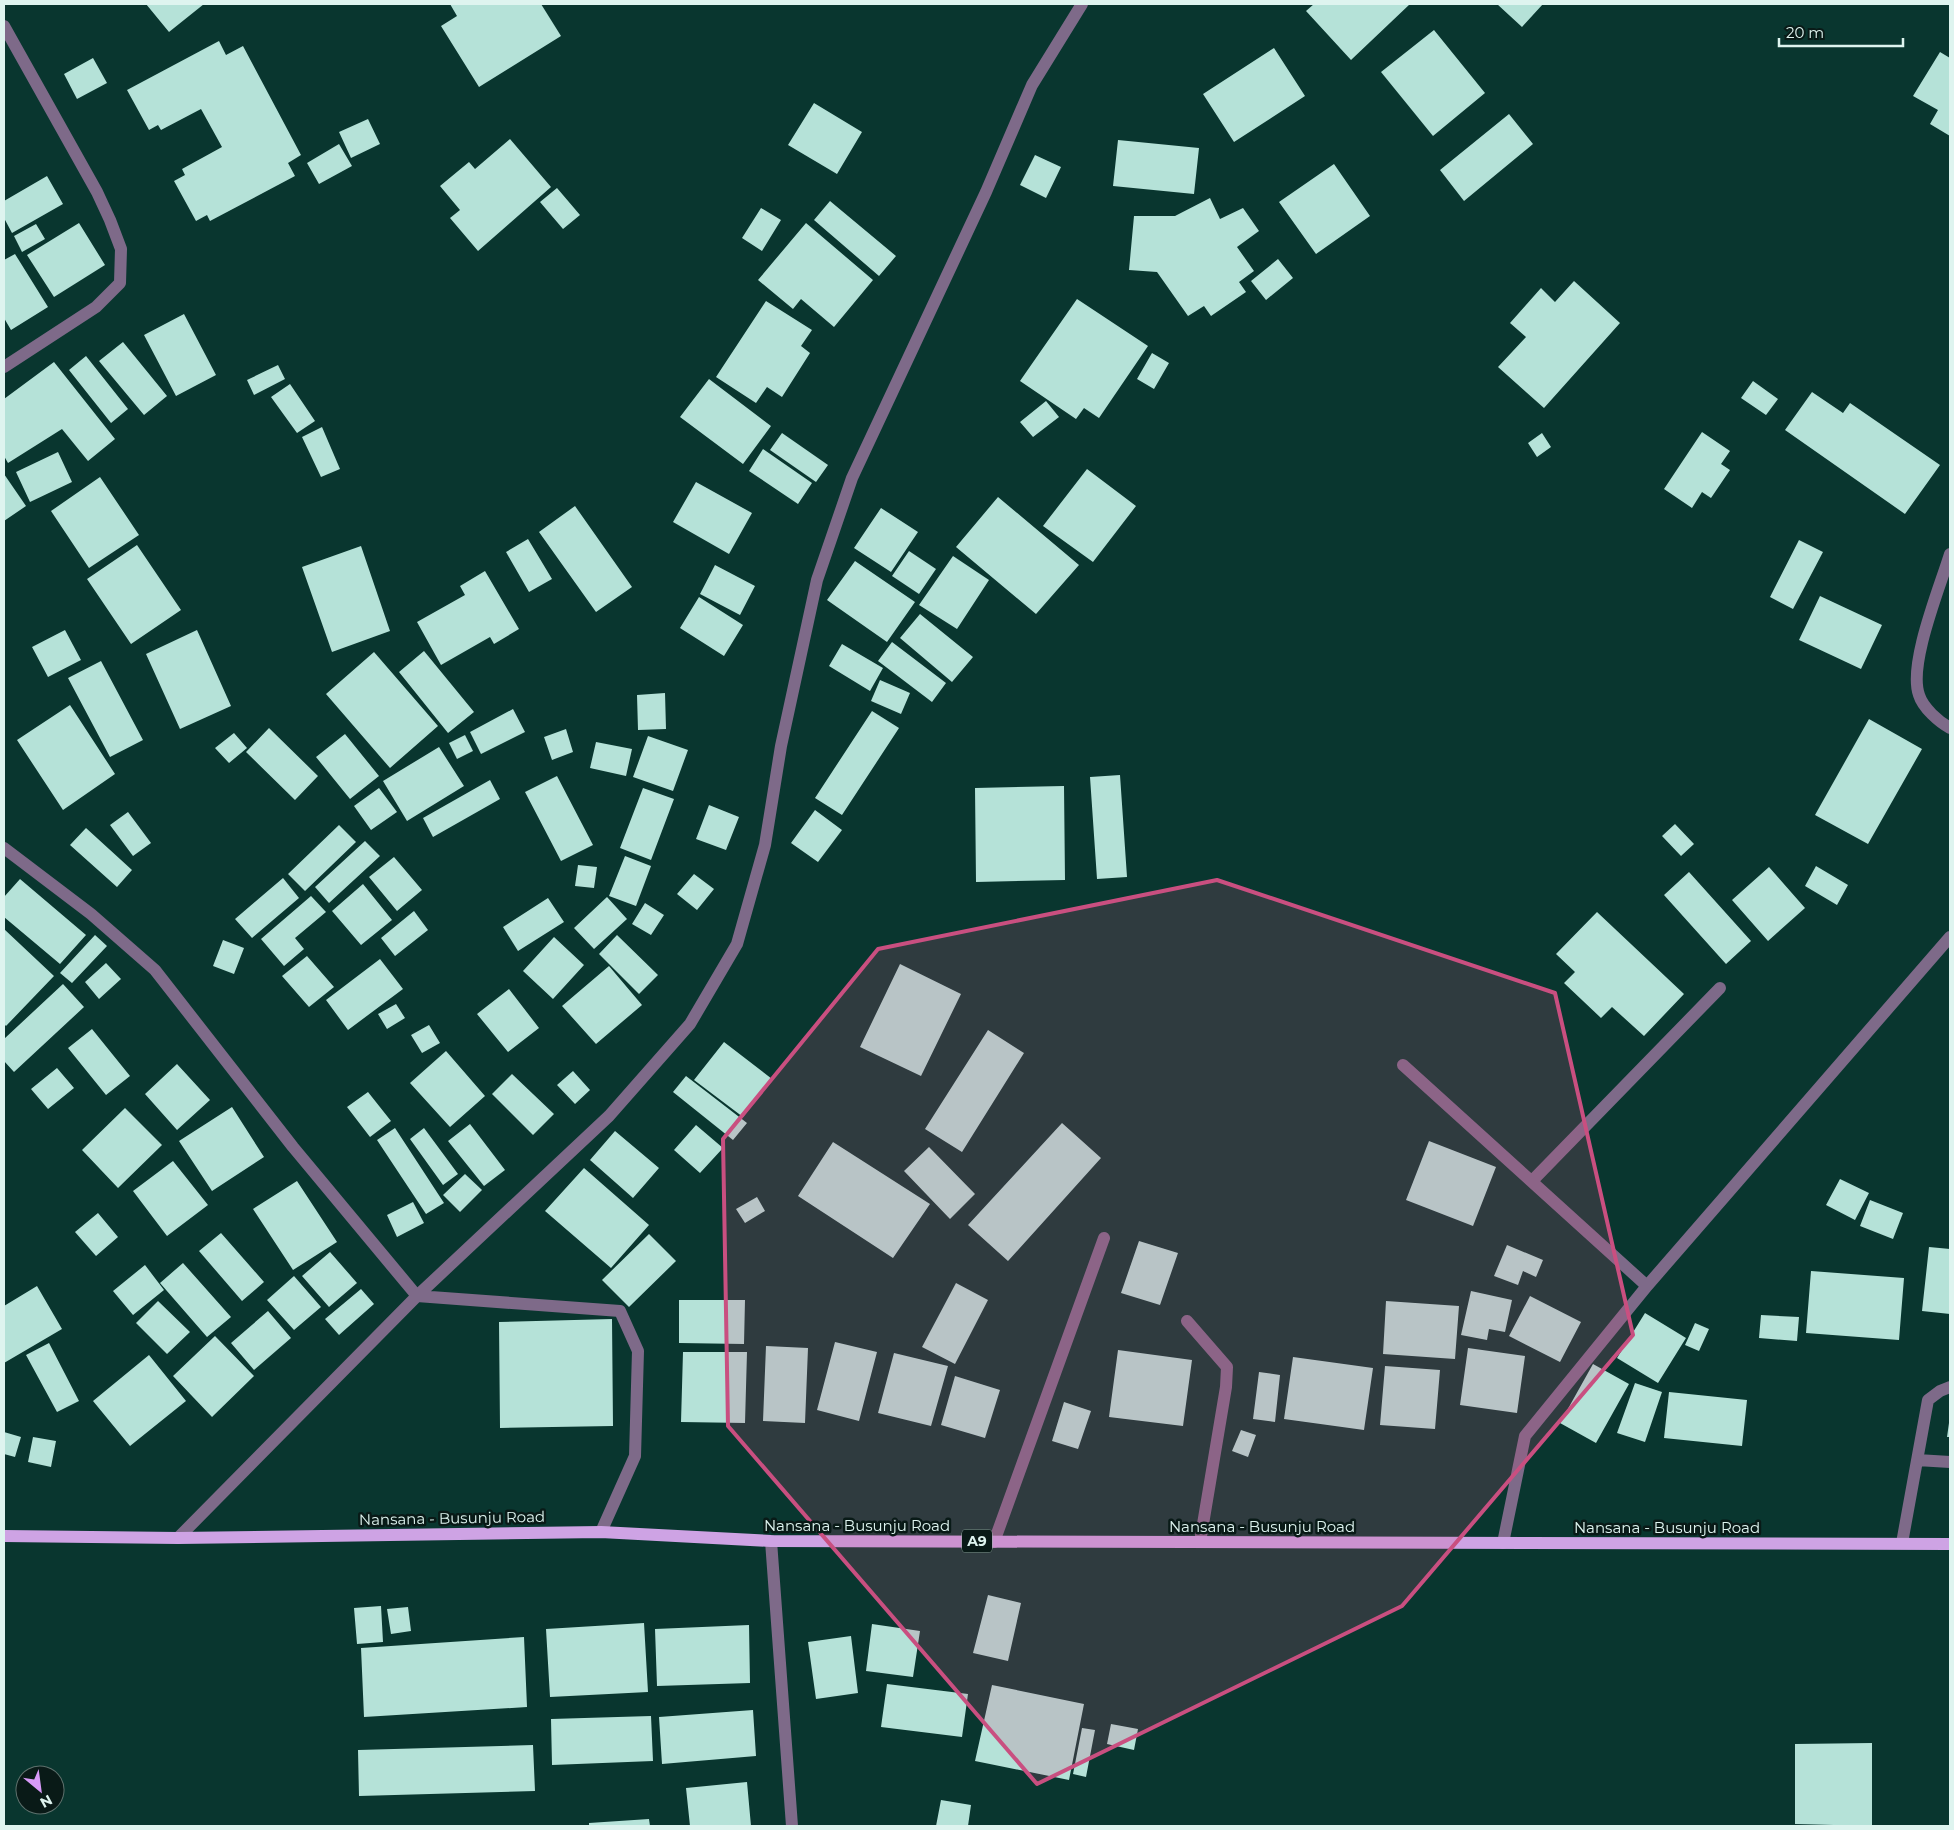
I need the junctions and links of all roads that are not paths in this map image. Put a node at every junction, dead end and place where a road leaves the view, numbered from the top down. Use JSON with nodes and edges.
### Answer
{"nodes":[{"id":1,"x":1082,"y":4,"type":"edge"},
{"id":2,"x":4,"y":26,"type":"edge"},
{"id":3,"x":4,"y":367,"type":"edge"},
{"id":4,"x":1950,"y":554,"type":"edge"},
{"id":5,"x":1950,"y":728,"type":"edge"},
{"id":6,"x":4,"y":848,"type":"edge"},
{"id":7,"x":1950,"y":937,"type":"edge"},
{"id":8,"x":1720,"y":988,"type":"dead end"},
{"id":9,"x":1403,"y":1065,"type":"dead end"},
{"id":10,"x":1532,"y":1181,"type":"junction"},
{"id":11,"x":1104,"y":1238,"type":"dead end"},
{"id":12,"x":1647,"y":1286,"type":"junction"},
{"id":13,"x":417,"y":1296,"type":"junction"},
{"id":14,"x":1187,"y":1321,"type":"dead end"},
{"id":15,"x":1950,"y":1387,"type":"edge"},
{"id":16,"x":1917,"y":1460,"type":"junction"},
{"id":17,"x":1950,"y":1462,"type":"edge"},
{"id":18,"x":601,"y":1532,"type":"junction"},
{"id":19,"x":4,"y":1536,"type":"edge"},
{"id":20,"x":178,"y":1538,"type":"junction"},
{"id":21,"x":771,"y":1541,"type":"junction"},
{"id":22,"x":994,"y":1542,"type":"junction"},
{"id":23,"x":1200,"y":1542,"type":"junction"},
{"id":24,"x":1503,"y":1543,"type":"junction"},
{"id":25,"x":1902,"y":1544,"type":"junction"},
{"id":26,"x":1950,"y":1544,"type":"edge"},
{"id":27,"x":792,"y":1826,"type":"edge"}],
"edges":[{"from":1,"to":13,"type":"street"},
{"from":2,"to":3,"type":"street"},
{"from":4,"to":5,"type":"street"},
{"from":6,"to":13,"type":"street"},
{"from":7,"to":12,"type":"street"},
{"from":8,"to":10,"type":"street"},
{"from":9,"to":10,"type":"street"},
{"from":10,"to":12,"type":"street"},
{"from":11,"to":22,"type":"street"},
{"from":12,"to":24,"type":"street"},
{"from":13,"to":18,"type":"street"},
{"from":13,"to":20,"type":"street"},
{"from":14,"to":23,"type":"street"},
{"from":15,"to":16,"type":"street"},
{"from":16,"to":17,"type":"street"},
{"from":16,"to":25,"type":"street"},
{"from":18,"to":20,"type":"main road","name":"Nansana - Busunju Road","number":"A9"},
{"from":18,"to":21,"type":"main road","name":"Nansana - Busunju Road","number":"A9"},
{"from":19,"to":20,"type":"main road","name":"Nansana - Busunju Road","number":"A9"},
{"from":21,"to":22,"type":"main road","name":"Nansana - Busunju Road","number":"A9"},
{"from":21,"to":27,"type":"street"},
{"from":22,"to":23,"type":"main road","name":"Nansana - Busunju Road","number":"A9"},
{"from":23,"to":24,"type":"main road","name":"Nansana - Busunju Road","number":"A9"},
{"from":24,"to":25,"type":"main road","name":"Nansana - Busunju Road","number":"A9"},
{"from":25,"to":26,"type":"main road","name":"Nansana - Busunju Road","number":"A9"}]}
